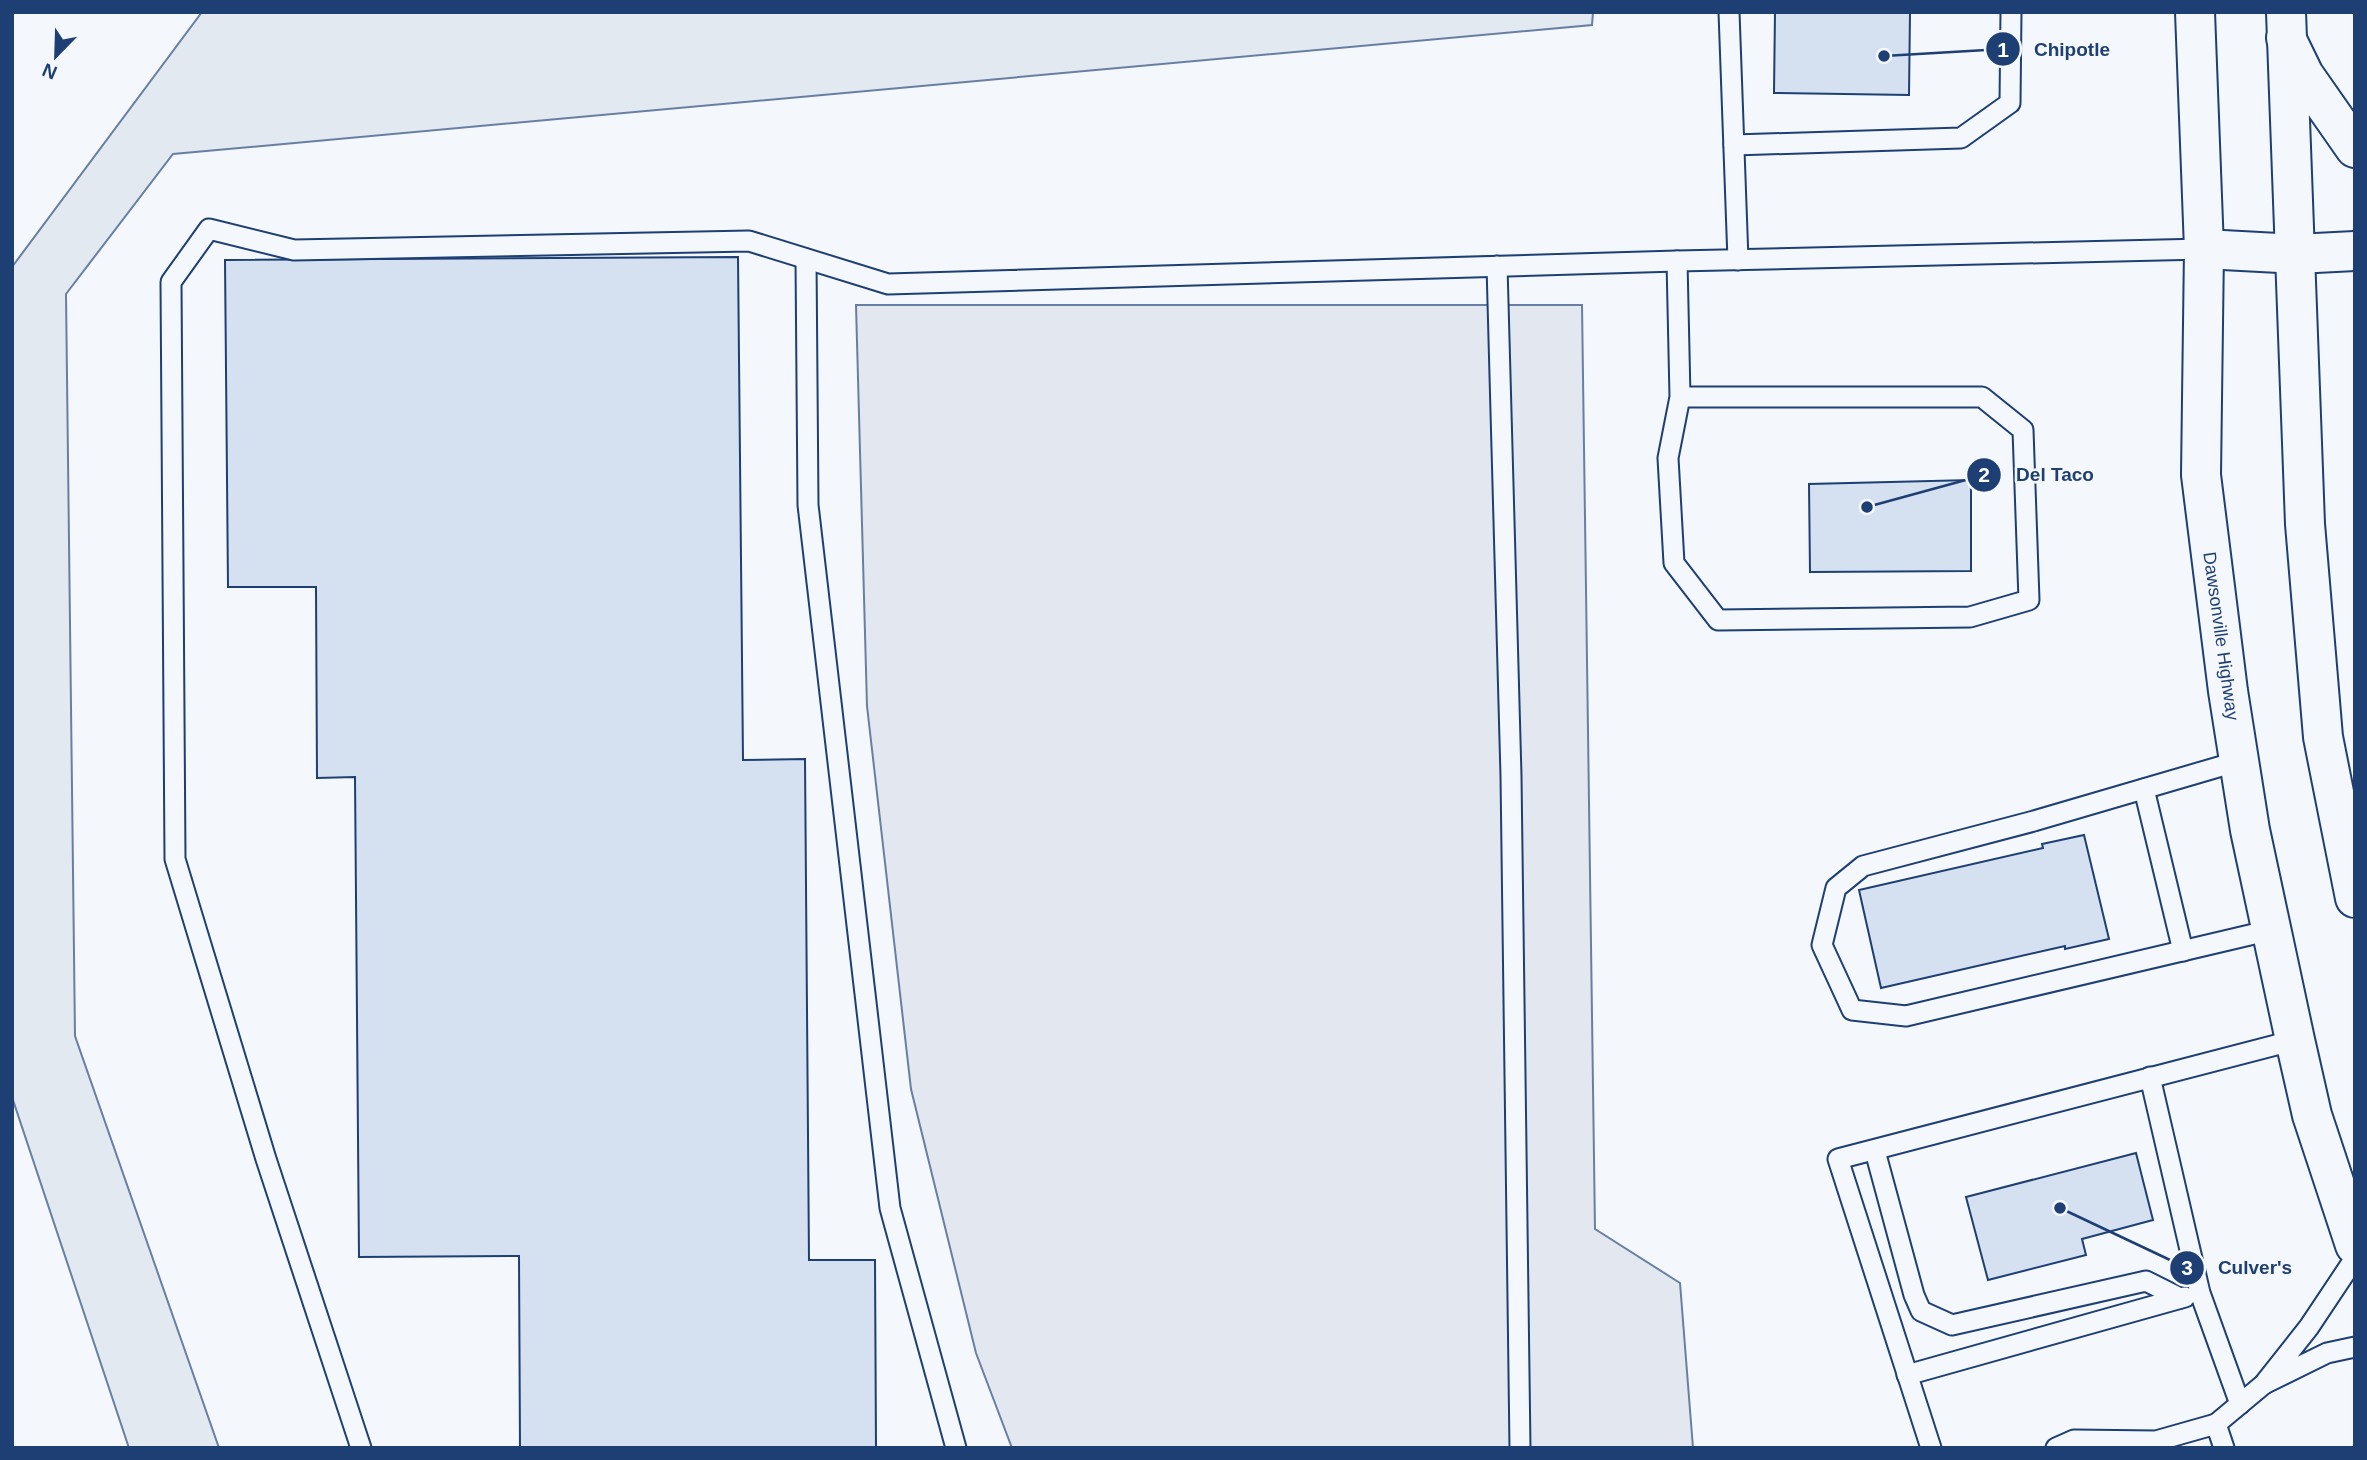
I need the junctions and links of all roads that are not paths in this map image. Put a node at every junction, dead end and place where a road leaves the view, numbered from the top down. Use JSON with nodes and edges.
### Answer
{"nodes":[{"id":1,"x":1729,"y":12,"type":"edge"},
{"id":2,"x":2011,"y":12,"type":"edge"},
{"id":3,"x":2195,"y":12,"type":"edge"},
{"id":4,"x":2286,"y":25,"type":"edge"},
{"id":5,"x":1734,"y":145,"type":"junction"},
{"id":6,"x":2355,"y":148,"type":"edge"},
{"id":7,"x":2204,"y":249,"type":"junction"},
{"id":8,"x":2355,"y":251,"type":"edge"},
{"id":9,"x":2296,"y":254,"type":"junction"},
{"id":10,"x":806,"y":259,"type":"junction"},
{"id":11,"x":1738,"y":260,"type":"junction"},
{"id":12,"x":1677,"y":261,"type":"junction"},
{"id":13,"x":1497,"y":267,"type":"junction"},
{"id":14,"x":1680,"y":397,"type":"junction"},
{"id":15,"x":2239,"y":761,"type":"junction"},
{"id":16,"x":2144,"y":789,"type":"junction"},
{"id":17,"x":2355,"y":898,"type":"edge"},
{"id":18,"x":2272,"y":930,"type":"junction"},
{"id":19,"x":2183,"y":951,"type":"junction"},
{"id":20,"x":2295,"y":1040,"type":"junction"},
{"id":21,"x":2150,"y":1077,"type":"junction"},
{"id":22,"x":1875,"y":1151,"type":"junction"},
{"id":23,"x":2355,"y":1245,"type":"edge"},
{"id":24,"x":2355,"y":1258,"type":"edge"},
{"id":25,"x":2200,"y":1293,"type":"junction"},
{"id":26,"x":2180,"y":1298,"type":"junction"},
{"id":27,"x":2355,"y":1347,"type":"edge"},
{"id":28,"x":1907,"y":1375,"type":"junction"},
{"id":29,"x":2264,"y":1384,"type":"junction"},
{"id":30,"x":2240,"y":1404,"type":"junction"},
{"id":31,"x":2216,"y":1424,"type":"junction"},
{"id":32,"x":360,"y":1448,"type":"edge"},
{"id":33,"x":956,"y":1448,"type":"edge"},
{"id":34,"x":1520,"y":1448,"type":"edge"},
{"id":35,"x":1931,"y":1448,"type":"edge"},
{"id":36,"x":2056,"y":1448,"type":"edge"},
{"id":37,"x":2224,"y":1448,"type":"edge"}],
"edges":[{"from":1,"to":5,"type":"lane"},
{"from":2,"to":5,"type":"lane"},
{"from":3,"to":7,"type":"main road","name":"Dawsonville Highway"},
{"from":4,"to":6,"type":"main road"},
{"from":4,"to":9,"type":"main road"},
{"from":5,"to":11,"type":"lane"},
{"from":7,"to":9,"type":"main road"},
{"from":7,"to":11,"type":"lane"},
{"from":7,"to":15,"type":"main road","name":"Dawsonville Highway"},
{"from":8,"to":9,"type":"main road"},
{"from":9,"to":17,"type":"main road"},
{"from":10,"to":13,"type":"lane"},
{"from":10,"to":32,"type":"lane"},
{"from":10,"to":33,"type":"lane"},
{"from":11,"to":12,"type":"lane"},
{"from":12,"to":13,"type":"lane"},
{"from":12,"to":14,"type":"lane"},
{"from":13,"to":34,"type":"lane"},
{"from":14,"to":14,"type":"lane"},
{"from":15,"to":16,"type":"lane"},
{"from":15,"to":18,"type":"main road","name":"Dawsonville Highway"},
{"from":16,"to":19,"type":"lane"},
{"from":16,"to":19,"type":"lane"},
{"from":18,"to":19,"type":"lane"},
{"from":18,"to":20,"type":"main road","name":"Dawsonville Highway"},
{"from":20,"to":21,"type":"lane"},
{"from":20,"to":23,"type":"main road","name":"Dawsonville Highway"},
{"from":21,"to":22,"type":"lane"},
{"from":21,"to":25,"type":"lane"},
{"from":22,"to":26,"type":"lane"},
{"from":22,"to":28,"type":"lane"},
{"from":24,"to":29,"type":"lane"},
{"from":25,"to":26,"type":"lane"},
{"from":25,"to":30,"type":"lane"},
{"from":26,"to":28,"type":"lane"},
{"from":27,"to":29,"type":"lane"},
{"from":28,"to":35,"type":"lane"},
{"from":29,"to":30,"type":"lane"},
{"from":30,"to":31,"type":"lane"},
{"from":31,"to":36,"type":"lane"},
{"from":31,"to":37,"type":"lane"}]}
